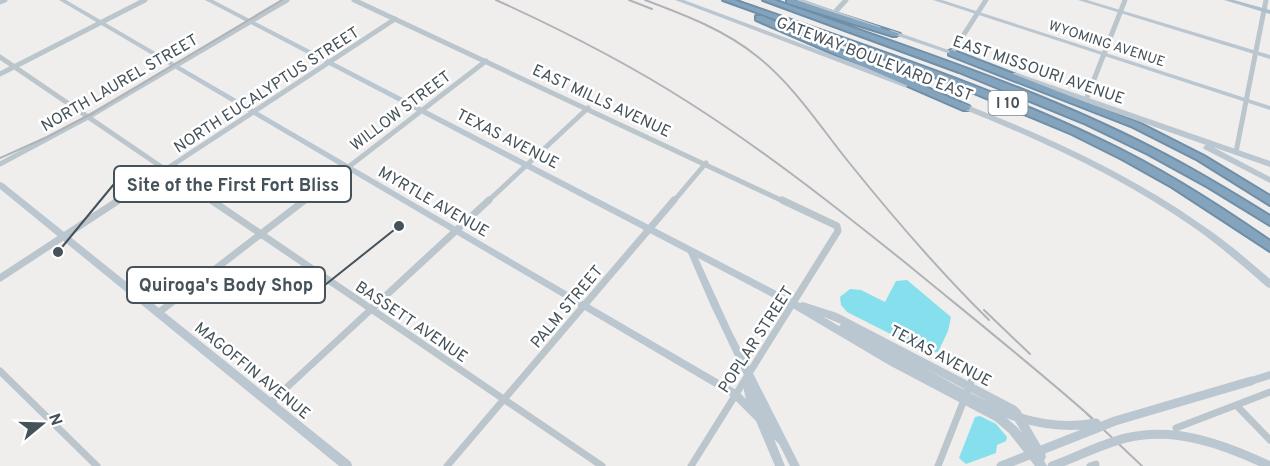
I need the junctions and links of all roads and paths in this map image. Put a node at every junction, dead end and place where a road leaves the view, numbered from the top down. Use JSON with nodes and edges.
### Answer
{"nodes":[{"id":1,"x":5,"y":0,"type":"edge"},
{"id":2,"x":62,"y":0,"type":"edge"},
{"id":3,"x":145,"y":0,"type":"edge"},
{"id":4,"x":208,"y":0,"type":"edge"},
{"id":5,"x":287,"y":0,"type":"edge"},
{"id":6,"x":354,"y":0,"type":"edge"},
{"id":7,"x":678,"y":0,"type":"edge"},
{"id":8,"x":721,"y":0,"type":"edge"},
{"id":9,"x":727,"y":0,"type":"edge"},
{"id":10,"x":767,"y":0,"type":"edge"},
{"id":11,"x":785,"y":0,"type":"edge"},
{"id":12,"x":800,"y":0,"type":"edge"},
{"id":13,"x":846,"y":0,"type":"edge"},
{"id":14,"x":936,"y":0,"type":"edge"},
{"id":15,"x":986,"y":0,"type":"edge"},
{"id":16,"x":1081,"y":0,"type":"edge"},
{"id":17,"x":1125,"y":0,"type":"edge"},
{"id":18,"x":1227,"y":0,"type":"edge"},
{"id":19,"x":1266,"y":0,"type":"edge"},
{"id":20,"x":0,"y":2,"type":"edge"},
{"id":21,"x":1267,"y":11,"type":"edge"},
{"id":22,"x":836,"y":12,"type":"junction"},
{"id":23,"x":1121,"y":12,"type":"junction"},
{"id":24,"x":977,"y":13,"type":"junction"},
{"id":25,"x":395,"y":19,"type":"junction"},
{"id":26,"x":250,"y":22,"type":"junction"},
{"id":27,"x":101,"y":23,"type":"junction"},
{"id":28,"x":896,"y":34,"type":"junction"},
{"id":29,"x":952,"y":53,"type":"junction"},
{"id":30,"x":1256,"y":53,"type":"junction"},
{"id":31,"x":1104,"y":55,"type":"junction"},
{"id":32,"x":0,"y":57,"type":"edge"},
{"id":33,"x":1270,"y":57,"type":"edge"},
{"id":34,"x":486,"y":61,"type":"junction"},
{"id":35,"x":330,"y":63,"type":"junction"},
{"id":36,"x":14,"y":66,"type":"junction"},
{"id":37,"x":175,"y":66,"type":"junction"},
{"id":38,"x":0,"y":74,"type":"edge"},
{"id":39,"x":1086,"y":100,"type":"junction"},
{"id":40,"x":1247,"y":100,"type":"junction"},
{"id":41,"x":588,"y":108,"type":"junction"},
{"id":42,"x":966,"y":108,"type":"junction"},
{"id":43,"x":1270,"y":108,"type":"edge"},
{"id":44,"x":422,"y":111,"type":"junction"},
{"id":45,"x":254,"y":113,"type":"junction"},
{"id":46,"x":88,"y":117,"type":"junction"},
{"id":47,"x":1162,"y":127,"type":"junction"},
{"id":48,"x":1236,"y":152,"type":"junction"},
{"id":49,"x":706,"y":163,"type":"junction"},
{"id":50,"x":0,"y":164,"type":"edge"},
{"id":51,"x":1270,"y":164,"type":"edge"},
{"id":52,"x":528,"y":166,"type":"junction"},
{"id":53,"x":347,"y":168,"type":"junction"},
{"id":54,"x":166,"y":170,"type":"junction"},
{"id":55,"x":1270,"y":180,"type":"edge"},
{"id":56,"x":0,"y":185,"type":"edge"},
{"id":57,"x":1270,"y":201,"type":"edge"},
{"id":58,"x":1270,"y":221,"type":"edge"},
{"id":59,"x":837,"y":226,"type":"joint"},
{"id":60,"x":650,"y":229,"type":"junction"},
{"id":61,"x":456,"y":231,"type":"junction"},
{"id":62,"x":261,"y":234,"type":"junction"},
{"id":63,"x":64,"y":237,"type":"junction"},
{"id":64,"x":1270,"y":247,"type":"edge"},
{"id":65,"x":691,"y":251,"type":"junction"},
{"id":66,"x":0,"y":278,"type":"edge"},
{"id":67,"x":1270,"y":284,"type":"edge"},
{"id":68,"x":794,"y":304,"type":"junction"},
{"id":69,"x":583,"y":306,"type":"junction"},
{"id":70,"x":372,"y":310,"type":"junction"},
{"id":71,"x":158,"y":313,"type":"junction"},
{"id":72,"x":0,"y":371,"type":"edge"},
{"id":73,"x":748,"y":374,"type":"junction"},
{"id":74,"x":1270,"y":375,"type":"edge"},
{"id":75,"x":971,"y":381,"type":"junction"},
{"id":76,"x":1270,"y":392,"type":"edge"},
{"id":77,"x":735,"y":394,"type":"junction"},
{"id":78,"x":964,"y":399,"type":"junction"},
{"id":79,"x":504,"y":400,"type":"junction"},
{"id":80,"x":270,"y":403,"type":"junction"},
{"id":81,"x":1237,"y":406,"type":"junction"},
{"id":82,"x":757,"y":413,"type":"junction"},
{"id":83,"x":1115,"y":420,"type":"junction"},
{"id":84,"x":1176,"y":428,"type":"dead end"},
{"id":85,"x":782,"y":440,"type":"junction"},
{"id":86,"x":1270,"y":440,"type":"edge"},
{"id":87,"x":97,"y":466,"type":"edge"},
{"id":88,"x":347,"y":466,"type":"edge"},
{"id":89,"x":447,"y":466,"type":"edge"},
{"id":90,"x":602,"y":466,"type":"edge"},
{"id":91,"x":691,"y":466,"type":"edge"},
{"id":92,"x":780,"y":466,"type":"edge"},
{"id":93,"x":795,"y":466,"type":"edge"},
{"id":94,"x":938,"y":466,"type":"edge"},
{"id":95,"x":1001,"y":466,"type":"edge"},
{"id":96,"x":1044,"y":466,"type":"edge"},
{"id":97,"x":1052,"y":466,"type":"edge"},
{"id":98,"x":1270,"y":466,"type":"edge"}],
"edges":[{"from":1,"to":20,"type":"street"},
{"from":2,"to":27,"type":"main road","name":"MYRTLE AVENUE"},
{"from":3,"to":27,"type":"street"},
{"from":4,"to":26,"type":"main road","name":"TEXAS AVENUE"},
{"from":5,"to":26,"type":"street","name":"NORTH LAUREL STREET"},
{"from":6,"to":25,"type":"street","name":"EAST MILLS AVENUE"},
{"from":7,"to":42,"type":"main road","name":"GATEWAY BOULEVARD EAST"},
{"from":8,"to":42,"type":"highway"},
{"from":9,"to":64,"type":"highway","number":"I 10"},
{"from":10,"to":58,"type":"highway","number":"I 10"},
{"from":11,"to":28,"type":"highway"},
{"from":12,"to":22,"type":"main road","name":"EAST MISSOURI AVENUE"},
{"from":13,"to":22,"type":"street"},
{"from":14,"to":24,"type":"main road","name":"WYOMING AVENUE"},
{"from":15,"to":24,"type":"street"},
{"from":16,"to":23,"type":"street"},
{"from":17,"to":23,"type":"street"},
{"from":18,"to":21,"type":"main road"},
{"from":19,"to":21,"type":"street"},
{"from":21,"to":30,"type":"street"},
{"from":22,"to":28,"type":"main road","name":"EAST MISSOURI AVENUE"},
{"from":23,"to":30,"type":"main road"},
{"from":23,"to":31,"type":"street"},
{"from":24,"to":29,"type":"street"},
{"from":24,"to":31,"type":"main road","name":"WYOMING AVENUE"},
{"from":25,"to":34,"type":"street","name":"EAST MILLS AVENUE"},
{"from":25,"to":35,"type":"street","name":"NORTH EUCALYPTUS STREET"},
{"from":26,"to":35,"type":"main road","name":"TEXAS AVENUE"},
{"from":26,"to":37,"type":"street","name":"NORTH LAUREL STREET"},
{"from":27,"to":36,"type":"street"},
{"from":27,"to":37,"type":"main road","name":"MYRTLE AVENUE"},
{"from":28,"to":29,"type":"main road","name":"EAST MISSOURI AVENUE"},
{"from":29,"to":39,"type":"main road","name":"EAST MISSOURI AVENUE"},
{"from":29,"to":57,"type":"highway"},
{"from":30,"to":33,"type":"main road"},
{"from":30,"to":40,"type":"street"},
{"from":31,"to":39,"type":"street"},
{"from":31,"to":40,"type":"main road","name":"WYOMING AVENUE"},
{"from":32,"to":36,"type":"street","name":"BASSETT AVENUE"},
{"from":34,"to":41,"type":"street","name":"EAST MILLS AVENUE"},
{"from":34,"to":44,"type":"street","name":"WILLOW STREET"},
{"from":35,"to":44,"type":"main road","name":"TEXAS AVENUE"},
{"from":35,"to":45,"type":"street","name":"NORTH EUCALYPTUS STREET"},
{"from":36,"to":38,"type":"street"},
{"from":36,"to":46,"type":"street","name":"BASSETT AVENUE"},
{"from":37,"to":45,"type":"main road","name":"MYRTLE AVENUE"},
{"from":37,"to":46,"type":"street","name":"NORTH LAUREL STREET"},
{"from":39,"to":47,"type":"main road","name":"EAST MISSOURI AVENUE"},
{"from":40,"to":43,"type":"main road","name":"WYOMING AVENUE"},
{"from":40,"to":48,"type":"street"},
{"from":41,"to":49,"type":"street","name":"EAST MILLS AVENUE"},
{"from":41,"to":52,"type":"street"},
{"from":42,"to":67,"type":"main road","name":"GATEWAY BOULEVARD EAST"},
{"from":44,"to":52,"type":"main road","name":"TEXAS AVENUE"},
{"from":44,"to":53,"type":"street","name":"WILLOW STREET"},
{"from":45,"to":53,"type":"main road","name":"MYRTLE AVENUE"},
{"from":45,"to":54,"type":"street","name":"NORTH EUCALYPTUS STREET"},
{"from":46,"to":50,"type":"street","name":"NORTH LAUREL STREET"},
{"from":46,"to":54,"type":"street","name":"BASSETT AVENUE"},
{"from":47,"to":48,"type":"main road","name":"EAST MISSOURI AVENUE"},
{"from":47,"to":55,"type":"main road"},
{"from":48,"to":51,"type":"main road","name":"EAST MISSOURI AVENUE"},
{"from":49,"to":59,"type":"street","name":"EAST MILLS AVENUE"},
{"from":49,"to":60,"type":"street","name":"PALM STREET"},
{"from":52,"to":60,"type":"main road","name":"TEXAS AVENUE"},
{"from":52,"to":61,"type":"street"},
{"from":53,"to":61,"type":"main road","name":"MYRTLE AVENUE"},
{"from":53,"to":62,"type":"street","name":"WILLOW STREET"},
{"from":54,"to":62,"type":"street","name":"BASSETT AVENUE"},
{"from":54,"to":63,"type":"street","name":"NORTH EUCALYPTUS STREET"},
{"from":56,"to":63,"type":"main road","name":"MAGOFFIN AVENUE"},
{"from":59,"to":68,"type":"street","name":"POPLAR STREET"},
{"from":60,"to":65,"type":"main road","name":"TEXAS AVENUE"},
{"from":60,"to":69,"type":"street","name":"PALM STREET"},
{"from":61,"to":69,"type":"main road","name":"MYRTLE AVENUE"},
{"from":61,"to":70,"type":"street"},
{"from":62,"to":70,"type":"street","name":"BASSETT AVENUE"},
{"from":62,"to":71,"type":"street","name":"WILLOW STREET"},
{"from":63,"to":66,"type":"street","name":"NORTH EUCALYPTUS STREET"},
{"from":63,"to":71,"type":"main road","name":"MAGOFFIN AVENUE"},
{"from":65,"to":68,"type":"main road","name":"TEXAS AVENUE"},
{"from":65,"to":73,"type":"main road"},
{"from":68,"to":73,"type":"street","name":"POPLAR STREET"},
{"from":68,"to":75,"type":"main road","name":"TEXAS AVENUE"},
{"from":68,"to":78,"type":"main road","name":"TEXAS AVENUE"},
{"from":68,"to":83,"type":"main road","bridge":true},
{"from":69,"to":77,"type":"main road","name":"MYRTLE AVENUE"},
{"from":69,"to":79,"type":"street","name":"PALM STREET"},
{"from":70,"to":79,"type":"street","name":"BASSETT AVENUE"},
{"from":70,"to":80,"type":"street"},
{"from":71,"to":80,"type":"main road","name":"MAGOFFIN AVENUE"},
{"from":72,"to":87,"type":"street"},
{"from":73,"to":77,"type":"street","name":"POPLAR STREET"},
{"from":73,"to":82,"type":"main road"},
{"from":73,"to":85,"type":"main road"},
{"from":74,"to":83,"type":"main road","bridge":true},
{"from":75,"to":78,"type":"street"},
{"from":75,"to":96,"type":"main road","name":"TEXAS AVENUE"},
{"from":76,"to":81,"type":"street"},
{"from":77,"to":82,"type":"main road","name":"MYRTLE AVENUE"},
{"from":77,"to":91,"type":"street","name":"POPLAR STREET"},
{"from":78,"to":94,"type":"street"},
{"from":78,"to":96,"type":"main road","name":"TEXAS AVENUE"},
{"from":79,"to":89,"type":"street","name":"PALM STREET"},
{"from":79,"to":90,"type":"street","name":"BASSETT AVENUE"},
{"from":80,"to":88,"type":"main road","name":"MAGOFFIN AVENUE"},
{"from":81,"to":84,"type":"street"},
{"from":81,"to":86,"type":"street"},
{"from":82,"to":85,"type":"main road","name":"MYRTLE AVENUE"},
{"from":82,"to":92,"type":"main road"},
{"from":83,"to":95,"type":"main road","bridge":true},
{"from":85,"to":93,"type":"main road"},
{"from":97,"to":98,"type":"main road","bridge":true}]}
